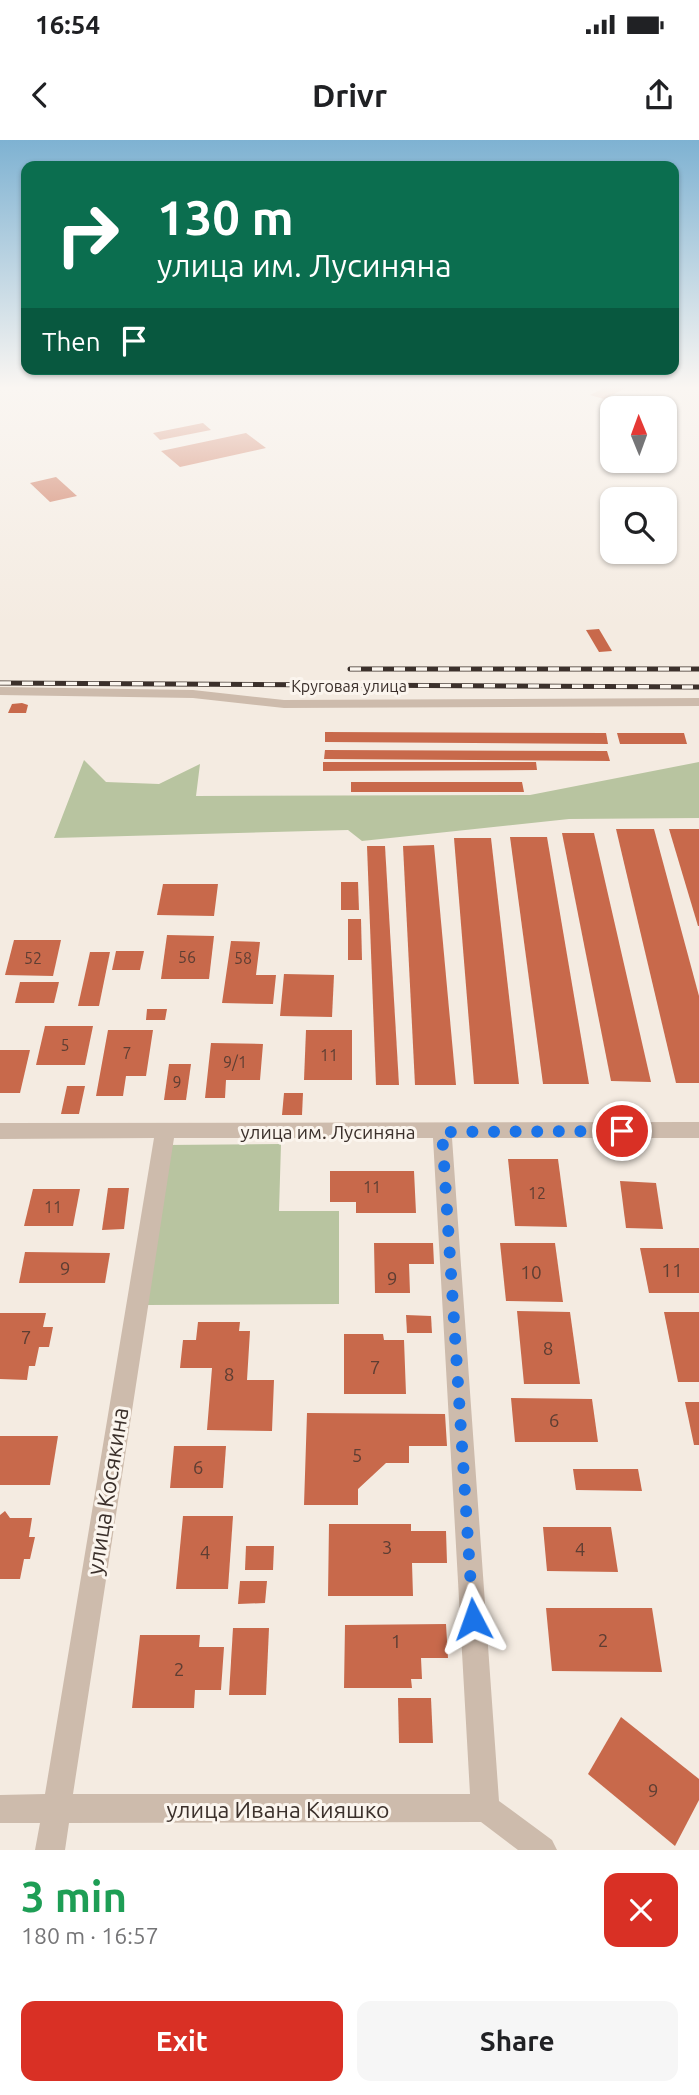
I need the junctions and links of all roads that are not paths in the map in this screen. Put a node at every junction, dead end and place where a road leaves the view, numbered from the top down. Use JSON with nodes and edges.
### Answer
{"nodes":[{"id":1,"x":0,"y":691,"type":"edge"},
{"id":2,"x":699,"y":702,"type":"edge"},
{"id":3,"x":699,"y":1130,"type":"edge"},
{"id":4,"x":0,"y":1131,"type":"edge"},
{"id":5,"x":442,"y":1132,"type":"junction"},
{"id":6,"x":164,"y":1133,"type":"junction"},
{"id":7,"x":485,"y":1808,"type":"junction"},
{"id":8,"x":0,"y":1809,"type":"edge"},
{"id":9,"x":56,"y":1811,"type":"junction"},
{"id":10,"x":50,"y":1850,"type":"edge"},
{"id":11,"x":542,"y":1850,"type":"edge"}],
"edges":[{"from":1,"to":2,"type":"street","name":"Круговая улица"},
{"from":3,"to":5,"type":"street","name":"улица им. Лусиняна"},
{"from":4,"to":6,"type":"street","name":"улица им. Лусиняна"},
{"from":5,"to":6,"type":"street","name":"улица им. Лусиняна"},
{"from":5,"to":7,"type":"street"},
{"from":6,"to":9,"type":"street","name":"улица Косякина"},
{"from":7,"to":9,"type":"street","name":"улица Ивана Кияшко"},
{"from":7,"to":11,"type":"street"},
{"from":8,"to":9,"type":"street","name":"улица Ивана Кияшко"},
{"from":9,"to":10,"type":"street","name":"улица Косякина"}]}
